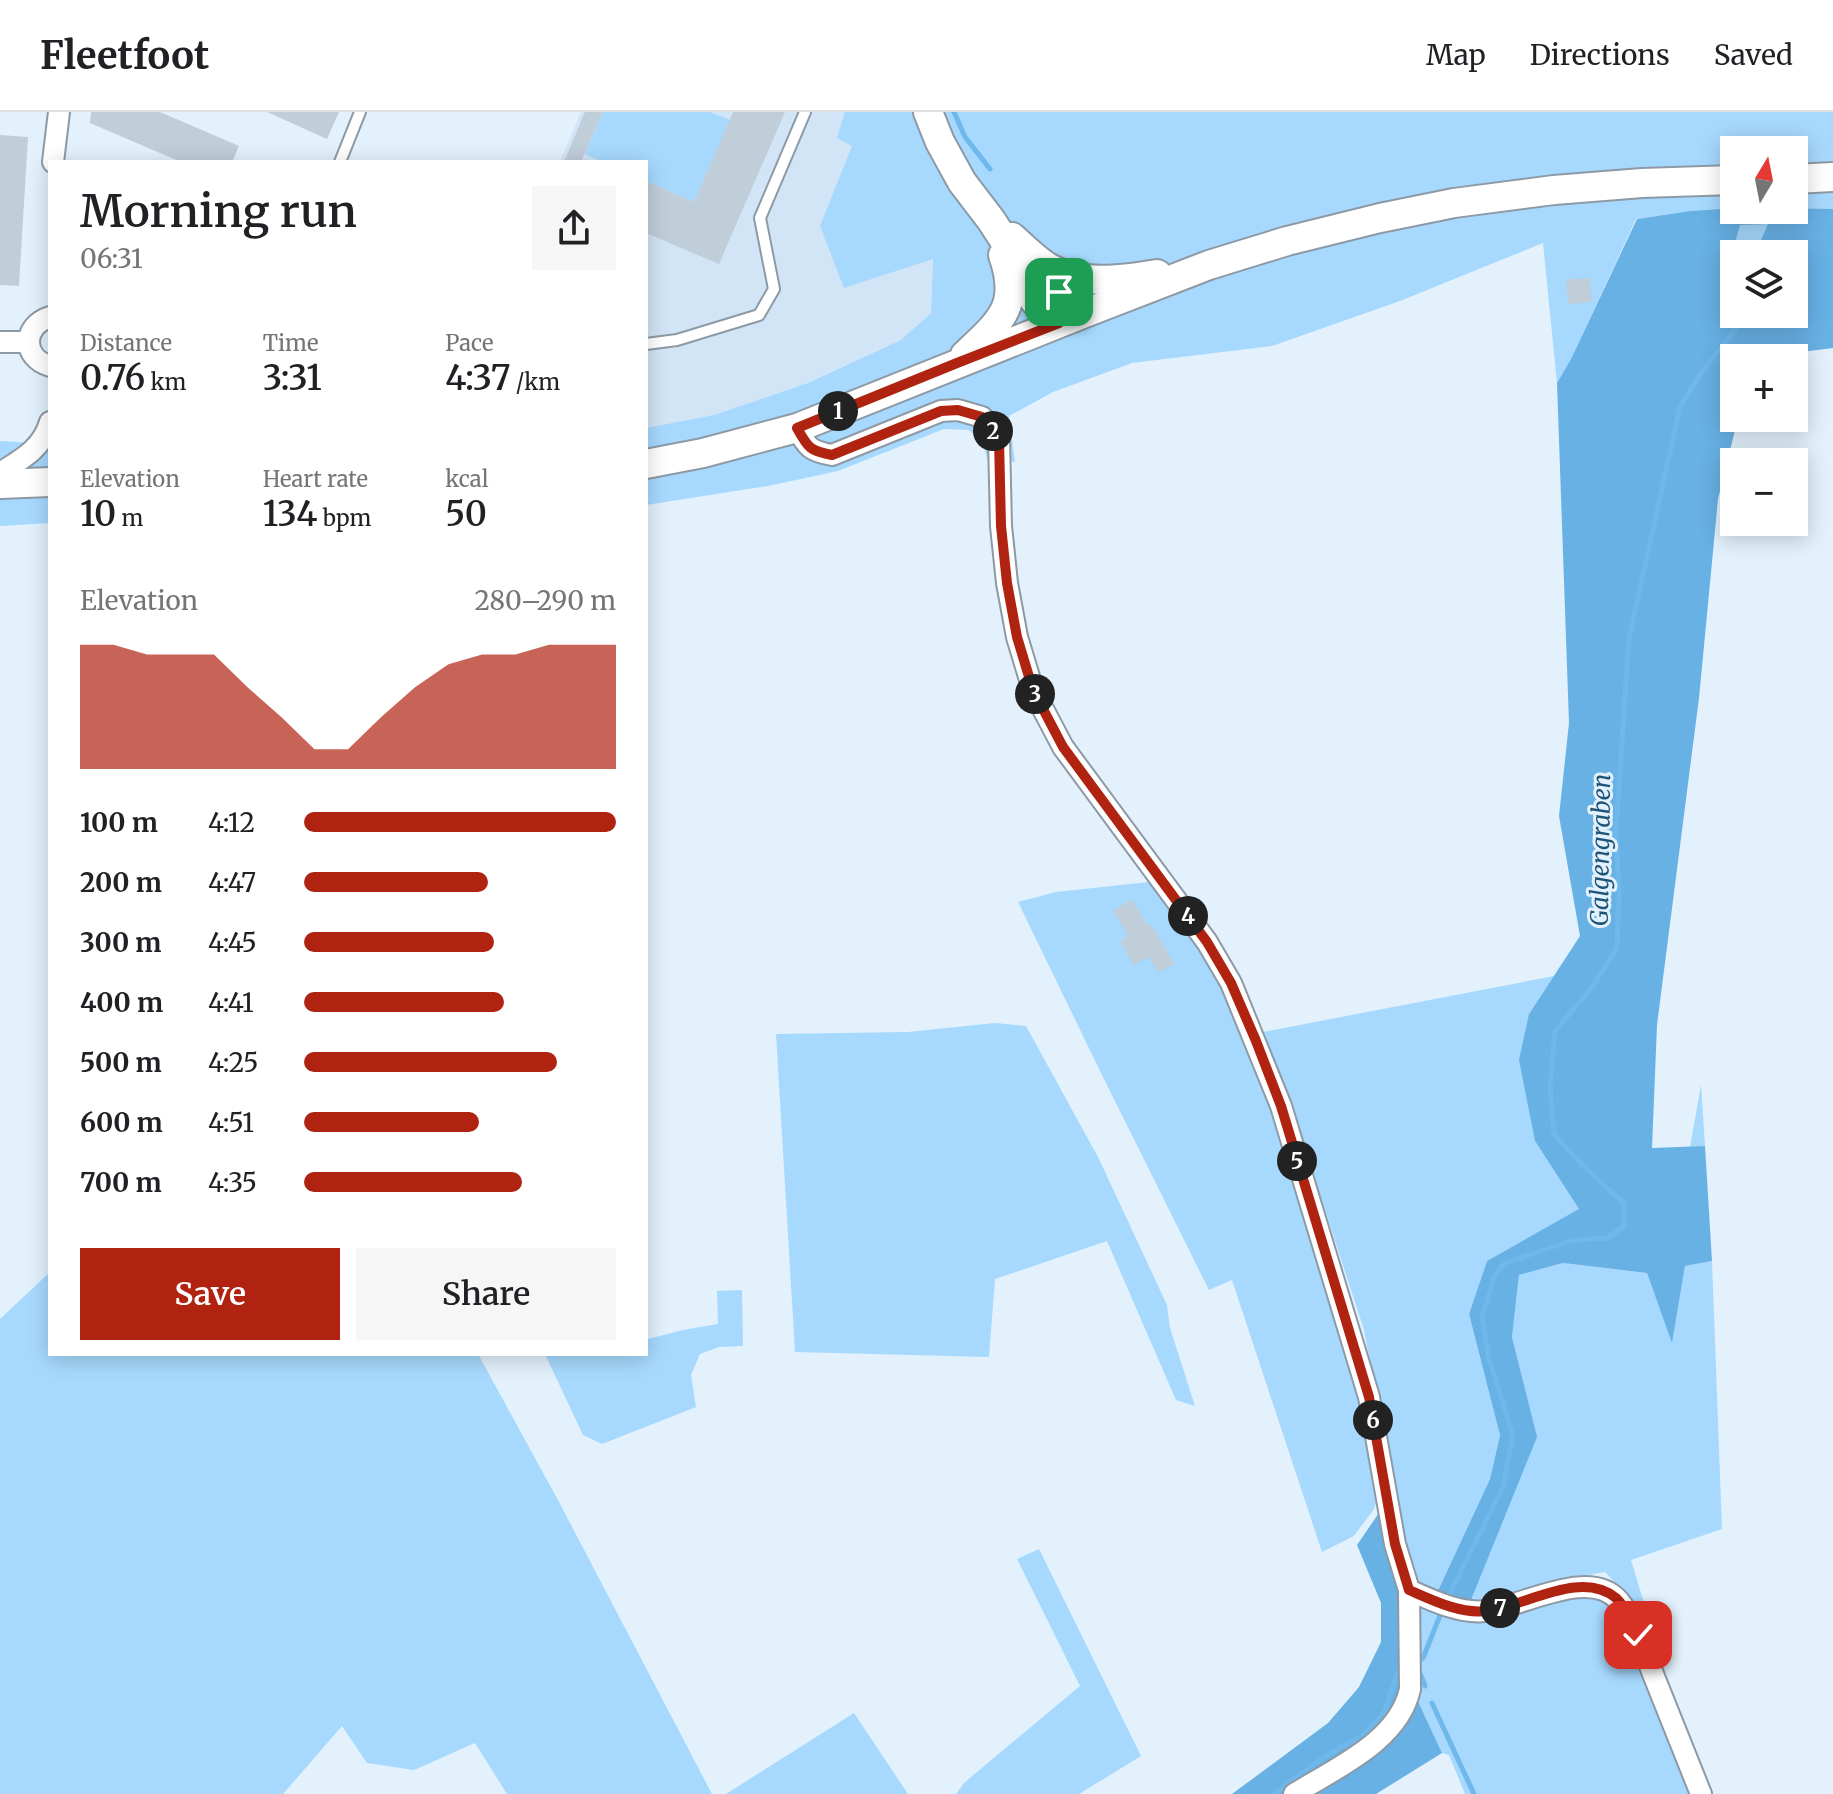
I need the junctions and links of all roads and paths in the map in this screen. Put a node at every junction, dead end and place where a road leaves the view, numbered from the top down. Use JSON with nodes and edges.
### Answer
{"nodes":[{"id":1,"x":59,"y":112,"type":"edge"},
{"id":2,"x":360,"y":112,"type":"edge"},
{"id":3,"x":805,"y":112,"type":"edge"},
{"id":4,"x":928,"y":112,"type":"edge"},
{"id":5,"x":53,"y":160,"type":"edge"},
{"id":6,"x":341,"y":160,"type":"edge"},
{"id":7,"x":1833,"y":177,"type":"edge"},
{"id":8,"x":1808,"y":178,"type":"edge"},
{"id":9,"x":1720,"y":180,"type":"edge"},
{"id":10,"x":991,"y":220,"type":"junction"},
{"id":11,"x":1044,"y":265,"type":"junction"},
{"id":12,"x":1209,"y":265,"type":"junction"},
{"id":13,"x":48,"y":318,"type":"edge"},
{"id":14,"x":1057,"y":324,"type":"junction"},
{"id":15,"x":0,"y":342,"type":"edge"},
{"id":16,"x":29,"y":342,"type":"junction"},
{"id":17,"x":648,"y":344,"type":"edge"},
{"id":18,"x":957,"y":363,"type":"junction"},
{"id":19,"x":48,"y":366,"type":"edge"},
{"id":20,"x":797,"y":428,"type":"junction"},
{"id":21,"x":48,"y":431,"type":"edge"},
{"id":22,"x":648,"y":464,"type":"edge"},
{"id":23,"x":0,"y":473,"type":"edge"},
{"id":24,"x":48,"y":482,"type":"edge"},
{"id":25,"x":0,"y":484,"type":"edge"},
{"id":26,"x":1409,"y":1590,"type":"junction"},
{"id":27,"x":1294,"y":1794,"type":"edge"},
{"id":28,"x":1701,"y":1794,"type":"edge"}],
"edges":[{"from":1,"to":5,"type":"street"},
{"from":2,"to":6,"type":"lane"},
{"from":3,"to":17,"type":"lane"},
{"from":4,"to":10,"type":"main road"},
{"from":7,"to":8,"type":"main road"},
{"from":9,"to":12,"type":"main road"},
{"from":10,"to":11,"type":"main road"},
{"from":10,"to":14,"type":"main road"},
{"from":10,"to":18,"type":"main road"},
{"from":11,"to":12,"type":"main road"},
{"from":11,"to":14,"type":"main road"},
{"from":12,"to":14,"type":"main road"},
{"from":13,"to":16,"type":"street"},
{"from":14,"to":18,"type":"main road"},
{"from":15,"to":16,"type":"street"},
{"from":16,"to":19,"type":"street"},
{"from":18,"to":20,"type":"main road"},
{"from":20,"to":22,"type":"main road"},
{"from":20,"to":26,"type":"street"},
{"from":21,"to":23,"type":"street"},
{"from":24,"to":25,"type":"main road"},
{"from":26,"to":27,"type":"street"},
{"from":26,"to":28,"type":"street"}]}
